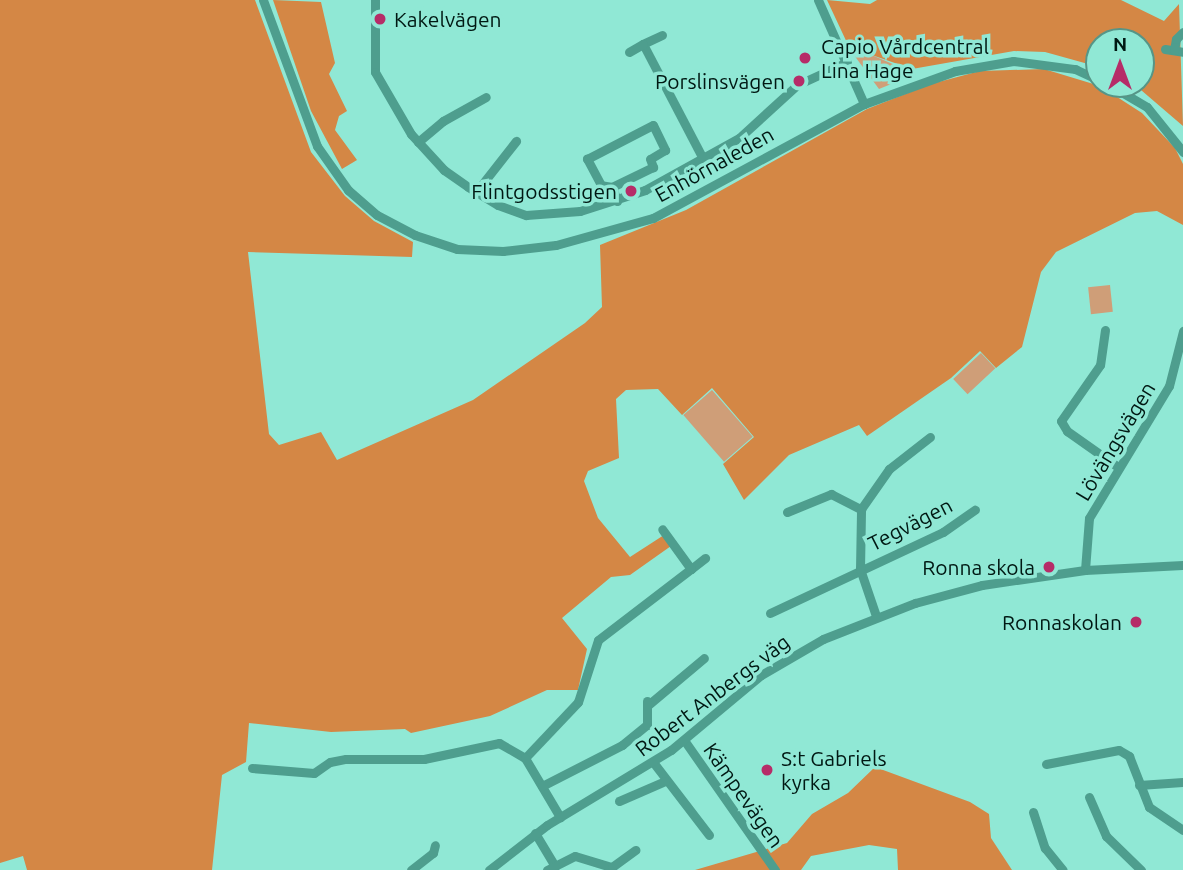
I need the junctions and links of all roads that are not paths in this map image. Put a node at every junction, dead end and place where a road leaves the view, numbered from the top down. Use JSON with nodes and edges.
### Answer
{"nodes":[{"id":1,"x":263,"y":0,"type":"edge"},
{"id":2,"x":374,"y":0,"type":"edge"},
{"id":3,"x":818,"y":0,"type":"edge"},
{"id":4,"x":1183,"y":32,"type":"edge"},
{"id":5,"x":662,"y":35,"type":"dead end"},
{"id":6,"x":643,"y":44,"type":"junction"},
{"id":7,"x":1174,"y":51,"type":"edge"},
{"id":8,"x":629,"y":52,"type":"dead end"},
{"id":9,"x":847,"y":62,"type":"junction"},
{"id":10,"x":1085,"y":74,"type":"edge"},
{"id":11,"x":486,"y":97,"type":"dead end"},
{"id":12,"x":1132,"y":98,"type":"edge"},
{"id":13,"x":864,"y":104,"type":"junction"},
{"id":14,"x":516,"y":141,"type":"dead end"},
{"id":15,"x":418,"y":142,"type":"junction"},
{"id":16,"x":1183,"y":152,"type":"edge"},
{"id":17,"x":703,"y":159,"type":"junction"},
{"id":18,"x":612,"y":187,"type":"junction"},
{"id":19,"x":476,"y":192,"type":"junction"},
{"id":20,"x":617,"y":201,"type":"junction"},
{"id":21,"x":1105,"y":330,"type":"dead end"},
{"id":22,"x":1183,"y":331,"type":"edge"},
{"id":23,"x":930,"y":437,"type":"dead end"},
{"id":24,"x":1118,"y":467,"type":"junction"},
{"id":25,"x":860,"y":509,"type":"junction"},
{"id":26,"x":975,"y":510,"type":"dead end"},
{"id":27,"x":787,"y":512,"type":"dead end"},
{"id":28,"x":662,"y":528,"type":"dead end"},
{"id":29,"x":705,"y":558,"type":"dead end"},
{"id":30,"x":1183,"y":565,"type":"edge"},
{"id":31,"x":691,"y":569,"type":"junction"},
{"id":32,"x":860,"y":569,"type":"junction"},
{"id":33,"x":1085,"y":570,"type":"junction"},
{"id":34,"x":770,"y":613,"type":"dead end"},
{"id":35,"x":876,"y":616,"type":"junction"},
{"id":36,"x":704,"y":658,"type":"dead end"},
{"id":37,"x":684,"y":740,"type":"junction"},
{"id":38,"x":525,"y":758,"type":"junction"},
{"id":39,"x":653,"y":762,"type":"junction"},
{"id":40,"x":1046,"y":764,"type":"dead end"},
{"id":41,"x":252,"y":768,"type":"dead end"},
{"id":42,"x":665,"y":781,"type":"junction"},
{"id":43,"x":1183,"y":782,"type":"edge"},
{"id":44,"x":1139,"y":785,"type":"junction"},
{"id":45,"x":542,"y":786,"type":"junction"},
{"id":46,"x":1089,"y":797,"type":"dead end"},
{"id":47,"x":619,"y":801,"type":"dead end"},
{"id":48,"x":1033,"y":812,"type":"dead end"},
{"id":49,"x":560,"y":817,"type":"junction"},
{"id":50,"x":1183,"y":830,"type":"edge"},
{"id":51,"x":535,"y":833,"type":"junction"},
{"id":52,"x":709,"y":835,"type":"dead end"},
{"id":53,"x":435,"y":845,"type":"dead end"},
{"id":54,"x":635,"y":850,"type":"dead end"},
{"id":55,"x":551,"y":868,"type":"edge"},
{"id":56,"x":411,"y":870,"type":"edge"},
{"id":57,"x":489,"y":870,"type":"edge"},
{"id":58,"x":775,"y":870,"type":"edge"},
{"id":59,"x":1063,"y":870,"type":"edge"},
{"id":60,"x":1141,"y":870,"type":"edge"}],
"edges":[{"from":1,"to":13,"type":"street","name":"Enhörnaleden"},
{"from":2,"to":15,"type":"street"},
{"from":3,"to":9,"type":"street"},
{"from":4,"to":7,"type":"street"},
{"from":5,"to":6,"type":"street"},
{"from":6,"to":8,"type":"street"},
{"from":6,"to":17,"type":"street"},
{"from":9,"to":13,"type":"street"},
{"from":9,"to":17,"type":"street"},
{"from":10,"to":13,"type":"street","name":"Enhörnaleden"},
{"from":11,"to":15,"type":"street"},
{"from":12,"to":16,"type":"street"},
{"from":14,"to":19,"type":"street"},
{"from":15,"to":19,"type":"street"},
{"from":17,"to":20,"type":"street"},
{"from":18,"to":18,"type":"street"},
{"from":18,"to":20,"type":"street"},
{"from":19,"to":20,"type":"street"},
{"from":21,"to":24,"type":"street"},
{"from":22,"to":24,"type":"street","name":"Lövängsvägen"},
{"from":23,"to":25,"type":"street"},
{"from":24,"to":33,"type":"street","name":"Lövängsvägen"},
{"from":25,"to":27,"type":"street"},
{"from":25,"to":32,"type":"street"},
{"from":26,"to":32,"type":"street","name":"Tegvägen"},
{"from":28,"to":31,"type":"street"},
{"from":29,"to":31,"type":"street"},
{"from":30,"to":33,"type":"street","name":"Robert Anbergs väg"},
{"from":31,"to":38,"type":"street"},
{"from":32,"to":34,"type":"street","name":"Tegvägen"},
{"from":32,"to":35,"type":"street"},
{"from":33,"to":35,"type":"street","name":"Robert Anbergs väg"},
{"from":35,"to":37,"type":"street","name":"Robert Anbergs väg"},
{"from":36,"to":45,"type":"street"},
{"from":37,"to":39,"type":"street","name":"Robert Anbergs väg"},
{"from":37,"to":58,"type":"street","name":"Kämpevägen"},
{"from":38,"to":41,"type":"street"},
{"from":38,"to":45,"type":"street"},
{"from":39,"to":42,"type":"street"},
{"from":39,"to":49,"type":"street","name":"Robert Anbergs väg"},
{"from":40,"to":44,"type":"street"},
{"from":42,"to":47,"type":"street"},
{"from":42,"to":52,"type":"street"},
{"from":43,"to":44,"type":"street"},
{"from":44,"to":50,"type":"street"},
{"from":45,"to":49,"type":"street"},
{"from":46,"to":60,"type":"street"},
{"from":48,"to":59,"type":"street"},
{"from":49,"to":51,"type":"street","name":"Robert Anbergs väg"},
{"from":51,"to":55,"type":"street"},
{"from":51,"to":57,"type":"street","name":"Robert Anbergs väg"},
{"from":53,"to":56,"type":"street"},
{"from":54,"to":55,"type":"street"}]}
